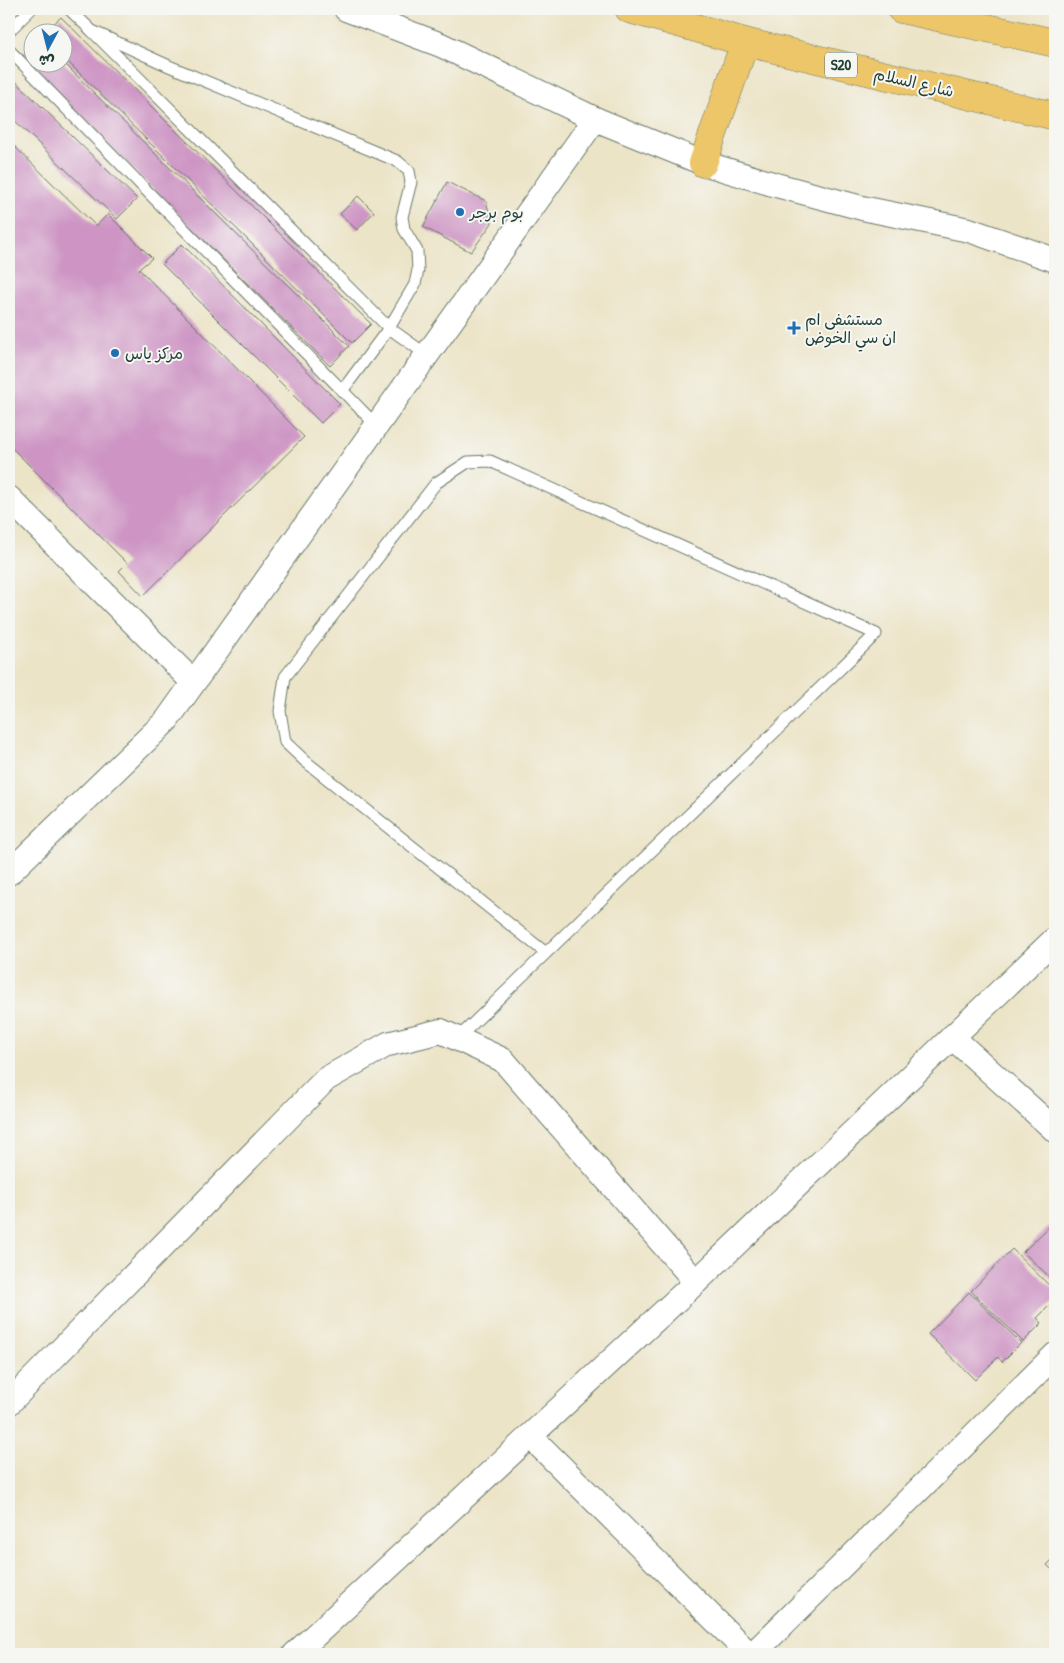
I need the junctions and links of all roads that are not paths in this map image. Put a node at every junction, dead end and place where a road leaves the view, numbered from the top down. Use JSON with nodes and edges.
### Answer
{"nodes":[{"id":1,"x":31,"y":9,"type":"edge"},
{"id":2,"x":70,"y":9,"type":"edge"},
{"id":3,"x":346,"y":9,"type":"edge"},
{"id":4,"x":629,"y":9,"type":"edge"},
{"id":5,"x":901,"y":9,"type":"edge"},
{"id":6,"x":9,"y":31,"type":"edge"},
{"id":7,"x":92,"y":31,"type":"junction"},
{"id":8,"x":745,"y":42,"type":"junction"},
{"id":9,"x":1055,"y":43,"type":"edge"},
{"id":10,"x":9,"y":50,"type":"edge"},
{"id":11,"x":1055,"y":116,"type":"edge"},
{"id":12,"x":595,"y":119,"type":"junction"},
{"id":13,"x":703,"y":163,"type":"junction"},
{"id":14,"x":1055,"y":260,"type":"edge"},
{"id":15,"x":389,"y":328,"type":"junction"},
{"id":16,"x":427,"y":355,"type":"junction"},
{"id":17,"x":342,"y":391,"type":"junction"},
{"id":18,"x":377,"y":426,"type":"junction"},
{"id":19,"x":9,"y":498,"type":"edge"},
{"id":20,"x":193,"y":682,"type":"junction"},
{"id":21,"x":9,"y":872,"type":"edge"},
{"id":22,"x":1055,"y":939,"type":"edge"},
{"id":23,"x":546,"y":953,"type":"junction"},
{"id":24,"x":952,"y":1037,"type":"junction"},
{"id":25,"x":457,"y":1039,"type":"junction"},
{"id":26,"x":1055,"y":1130,"type":"edge"},
{"id":27,"x":696,"y":1282,"type":"junction"},
{"id":28,"x":1055,"y":1355,"type":"edge"},
{"id":29,"x":9,"y":1403,"type":"edge"},
{"id":30,"x":530,"y":1436,"type":"junction"},
{"id":31,"x":295,"y":1654,"type":"edge"},
{"id":32,"x":749,"y":1654,"type":"edge"},
{"id":33,"x":753,"y":1654,"type":"edge"}],
"edges":[{"from":1,"to":6,"type":"lane"},
{"from":2,"to":7,"type":"lane"},
{"from":3,"to":12,"type":"street"},
{"from":4,"to":8,"type":"main road","name":"شارع السلام","number":"S20"},
{"from":5,"to":9,"type":"main road"},
{"from":7,"to":15,"type":"lane"},
{"from":7,"to":15,"type":"lane"},
{"from":8,"to":11,"type":"main road","name":"شارع السلام","number":"S20"},
{"from":8,"to":13,"type":"main road"},
{"from":10,"to":17,"type":"lane"},
{"from":12,"to":13,"type":"street"},
{"from":12,"to":16,"type":"street"},
{"from":13,"to":14,"type":"street"},
{"from":15,"to":16,"type":"lane"},
{"from":15,"to":17,"type":"lane"},
{"from":16,"to":18,"type":"street"},
{"from":17,"to":18,"type":"lane"},
{"from":18,"to":20,"type":"street"},
{"from":19,"to":20,"type":"street"},
{"from":20,"to":21,"type":"street"},
{"from":22,"to":24,"type":"street"},
{"from":23,"to":23,"type":"lane"},
{"from":23,"to":25,"type":"lane"},
{"from":24,"to":26,"type":"street"},
{"from":24,"to":27,"type":"street"},
{"from":25,"to":27,"type":"street"},
{"from":25,"to":29,"type":"street"},
{"from":27,"to":30,"type":"street"},
{"from":28,"to":33,"type":"street"},
{"from":30,"to":31,"type":"street"},
{"from":30,"to":32,"type":"street"}]}
